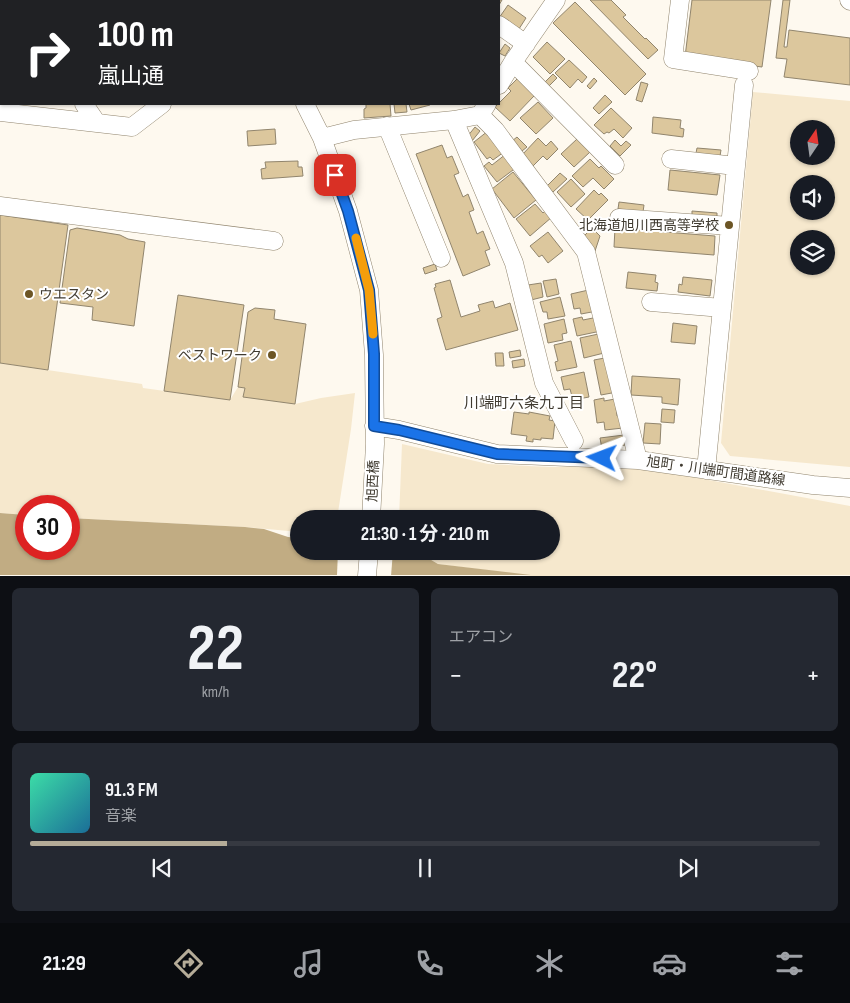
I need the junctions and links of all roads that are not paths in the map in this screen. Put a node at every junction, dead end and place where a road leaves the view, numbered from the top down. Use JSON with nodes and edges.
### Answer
{"nodes":[{"id":1,"x":556,"y":0,"type":"edge"},
{"id":2,"x":680,"y":0,"type":"edge"},
{"id":3,"x":500,"y":26,"type":"edge"},
{"id":4,"x":526,"y":44,"type":"junction"},
{"id":5,"x":513,"y":62,"type":"junction"},
{"id":6,"x":500,"y":83,"type":"edge"},
{"id":7,"x":85,"y":105,"type":"edge"},
{"id":8,"x":161,"y":105,"type":"edge"},
{"id":9,"x":306,"y":105,"type":"edge"},
{"id":10,"x":484,"y":109,"type":"edge"},
{"id":11,"x":0,"y":112,"type":"edge"},
{"id":12,"x":454,"y":120,"type":"junction"},
{"id":13,"x":97,"y":123,"type":"junction"},
{"id":14,"x":387,"y":126,"type":"junction"},
{"id":15,"x":322,"y":138,"type":"junction"},
{"id":16,"x":671,"y":159,"type":"dead end"},
{"id":17,"x":615,"y":165,"type":"dead end"},
{"id":18,"x":736,"y":166,"type":"junction"},
{"id":19,"x":0,"y":206,"type":"edge"},
{"id":20,"x":620,"y":218,"type":"dead end"},
{"id":21,"x":730,"y":226,"type":"junction"},
{"id":22,"x":274,"y":241,"type":"dead end"},
{"id":23,"x":441,"y":258,"type":"dead end"},
{"id":24,"x":651,"y":302,"type":"dead end"},
{"id":25,"x":722,"y":308,"type":"junction"},
{"id":26,"x":374,"y":435,"type":"junction"},
{"id":27,"x":574,"y":441,"type":"dead end"},
{"id":28,"x":638,"y":460,"type":"junction"},
{"id":29,"x":706,"y":470,"type":"junction"},
{"id":30,"x":850,"y":488,"type":"edge"},
{"id":31,"x":371,"y":510,"type":"edge"},
{"id":32,"x":368,"y":560,"type":"edge"},
{"id":33,"x":367,"y":576,"type":"edge"}],
"edges":[{"from":1,"to":4,"type":"street"},
{"from":2,"to":18,"type":"street"},
{"from":3,"to":4,"type":"street"},
{"from":4,"to":5,"type":"street"},
{"from":5,"to":6,"type":"street"},
{"from":5,"to":17,"type":"street"},
{"from":7,"to":13,"type":"street"},
{"from":8,"to":13,"type":"street"},
{"from":9,"to":15,"type":"street","name":"旭西橋"},
{"from":10,"to":12,"type":"street"},
{"from":10,"to":28,"type":"street"},
{"from":11,"to":13,"type":"street"},
{"from":12,"to":14,"type":"street"},
{"from":12,"to":27,"type":"street"},
{"from":14,"to":15,"type":"street"},
{"from":14,"to":23,"type":"street"},
{"from":15,"to":26,"type":"street","name":"旭西橋"},
{"from":16,"to":18,"type":"street"},
{"from":18,"to":21,"type":"street"},
{"from":19,"to":22,"type":"street"},
{"from":20,"to":21,"type":"street"},
{"from":21,"to":25,"type":"street"},
{"from":24,"to":25,"type":"street"},
{"from":25,"to":29,"type":"street"},
{"from":26,"to":28,"type":"street","name":"旭町・川端町間道路線"},
{"from":26,"to":31,"type":"street","name":"旭西橋"},
{"from":28,"to":29,"type":"street","name":"旭町・川端町間道路線"},
{"from":29,"to":30,"type":"street","name":"旭町・川端町間道路線"},
{"from":32,"to":33,"type":"street"}]}
